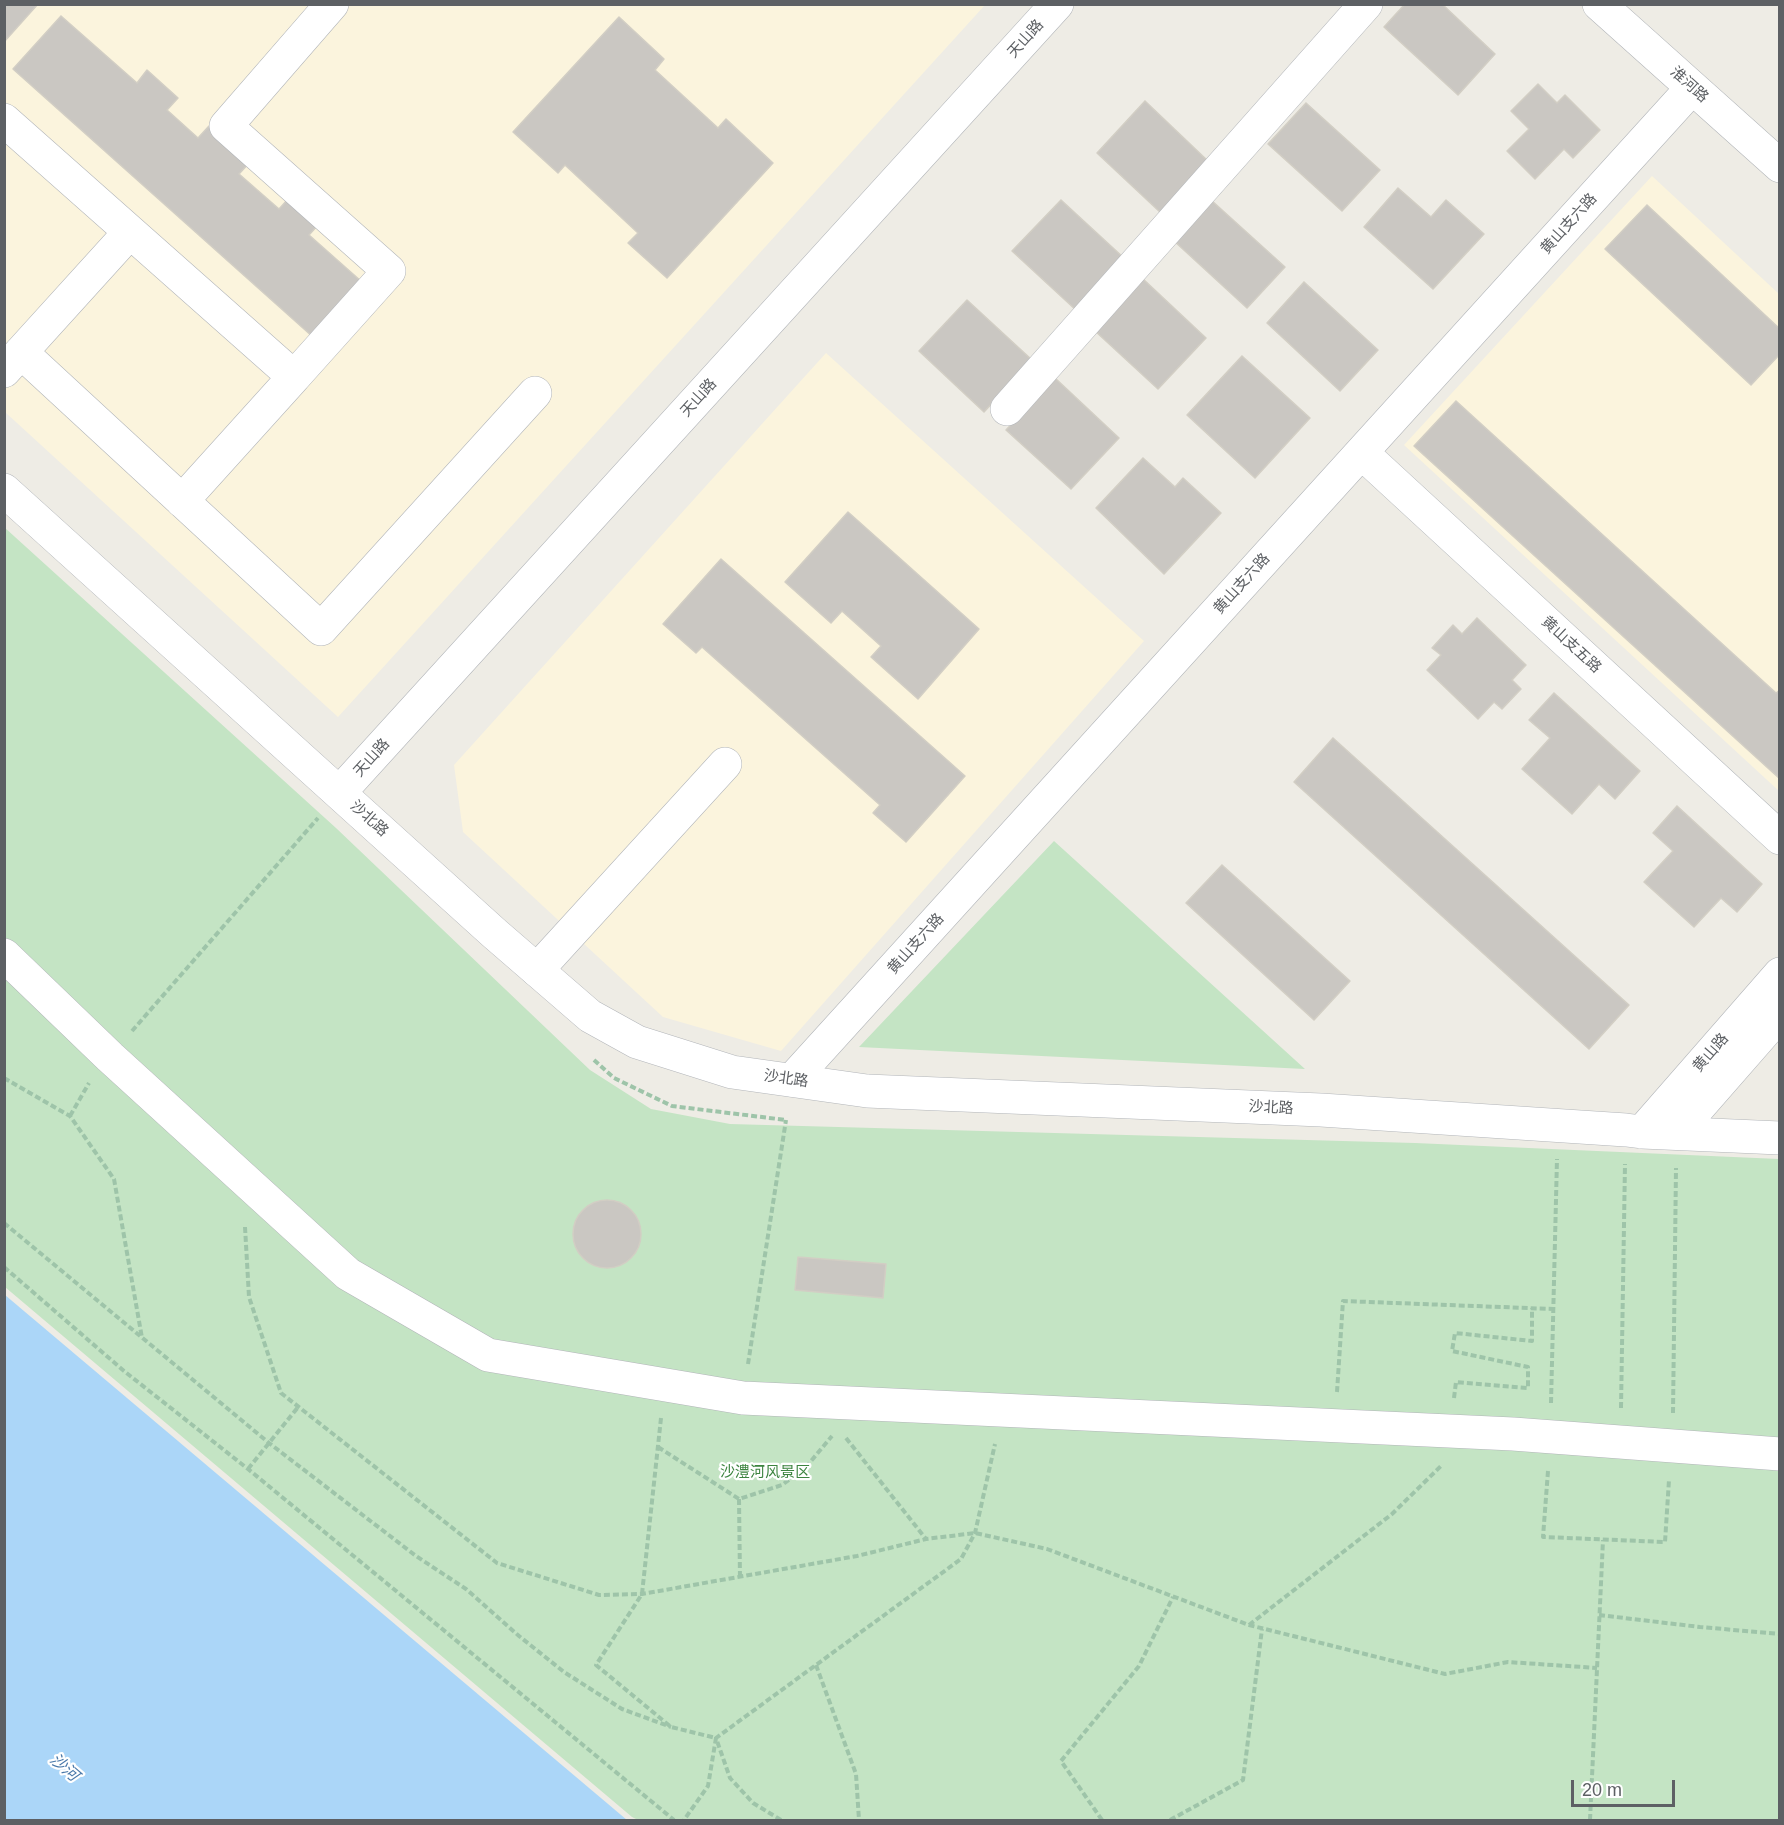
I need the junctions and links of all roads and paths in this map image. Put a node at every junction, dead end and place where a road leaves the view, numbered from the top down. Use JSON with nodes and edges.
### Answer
{"nodes":[{"id":1,"x":332,"y":4,"type":"edge"},
{"id":2,"x":1057,"y":4,"type":"edge"},
{"id":3,"x":1366,"y":4,"type":"edge"},
{"id":4,"x":1599,"y":4,"type":"edge"},
{"id":5,"x":1692,"y":88,"type":"junction"},
{"id":6,"x":4,"y":120,"type":"edge"},
{"id":7,"x":1779,"y":166,"type":"edge"},
{"id":8,"x":130,"y":232,"type":"junction"},
{"id":9,"x":13,"y":362,"type":"edge"},
{"id":10,"x":294,"y":377,"type":"junction"},
{"id":11,"x":535,"y":393,"type":"dead end"},
{"id":12,"x":1007,"y":409,"type":"dead end"},
{"id":13,"x":1362,"y":453,"type":"junction"},
{"id":14,"x":4,"y":490,"type":"edge"},
{"id":15,"x":182,"y":501,"type":"junction"},
{"id":16,"x":725,"y":764,"type":"dead end"},
{"id":17,"x":340,"y":792,"type":"junction"},
{"id":18,"x":1779,"y":838,"type":"edge"},
{"id":19,"x":4,"y":955,"type":"edge"},
{"id":20,"x":537,"y":970,"type":"junction"},
{"id":21,"x":1779,"y":974,"type":"edge"},
{"id":22,"x":1779,"y":1014,"type":"edge"},
{"id":23,"x":110,"y":1057,"type":"junction"},
{"id":24,"x":4,"y":1077,"type":"edge"},
{"id":25,"x":792,"y":1080,"type":"junction"},
{"id":26,"x":70,"y":1116,"type":"junction"},
{"id":27,"x":1558,"y":1125,"type":"junction"},
{"id":28,"x":1634,"y":1131,"type":"junction"},
{"id":29,"x":1676,"y":1133,"type":"junction"},
{"id":30,"x":1779,"y":1138,"type":"edge"},
{"id":31,"x":242,"y":1178,"type":"junction"},
{"id":32,"x":4,"y":1222,"type":"edge"},
{"id":33,"x":4,"y":1267,"type":"edge"},
{"id":34,"x":1553,"y":1309,"type":"junction"},
{"id":35,"x":142,"y":1338,"type":"junction"},
{"id":36,"x":664,"y":1385,"type":"junction"},
{"id":37,"x":743,"y":1398,"type":"junction"},
{"id":38,"x":818,"y":1402,"type":"junction"},
{"id":39,"x":299,"y":1406,"type":"junction"},
{"id":40,"x":1002,"y":1410,"type":"junction"},
{"id":41,"x":1335,"y":1426,"type":"junction"},
{"id":42,"x":838,"y":1428,"type":"junction"},
{"id":43,"x":1550,"y":1436,"type":"junction"},
{"id":44,"x":1620,"y":1441,"type":"junction"},
{"id":45,"x":269,"y":1443,"type":"junction"},
{"id":46,"x":1671,"y":1444,"type":"junction"},
{"id":47,"x":658,"y":1447,"type":"junction"},
{"id":48,"x":1779,"y":1454,"type":"edge"},
{"id":49,"x":248,"y":1469,"type":"junction"},
{"id":50,"x":739,"y":1499,"type":"junction"},
{"id":51,"x":975,"y":1533,"type":"junction"},
{"id":52,"x":926,"y":1539,"type":"junction"},
{"id":53,"x":1603,"y":1539,"type":"junction"},
{"id":54,"x":740,"y":1578,"type":"junction"},
{"id":55,"x":642,"y":1594,"type":"junction"},
{"id":56,"x":1173,"y":1597,"type":"junction"},
{"id":57,"x":1599,"y":1615,"type":"junction"},
{"id":58,"x":1262,"y":1629,"type":"junction"},
{"id":59,"x":1779,"y":1634,"type":"edge"},
{"id":60,"x":816,"y":1665,"type":"junction"},
{"id":61,"x":1597,"y":1668,"type":"junction"},
{"id":62,"x":671,"y":1727,"type":"junction"},
{"id":63,"x":716,"y":1738,"type":"junction"},
{"id":64,"x":674,"y":1821,"type":"edge"},
{"id":65,"x":684,"y":1821,"type":"edge"},
{"id":66,"x":782,"y":1821,"type":"edge"},
{"id":67,"x":859,"y":1821,"type":"edge"},
{"id":68,"x":1102,"y":1821,"type":"edge"},
{"id":69,"x":1170,"y":1821,"type":"edge"},
{"id":70,"x":1590,"y":1821,"type":"edge"}],
"edges":[{"from":1,"to":10,"type":"street"},
{"from":2,"to":17,"type":"street","name":"天山路"},
{"from":3,"to":12,"type":"street"},
{"from":4,"to":5,"type":"street","name":"淮河路"},
{"from":5,"to":7,"type":"street","name":"淮河路"},
{"from":5,"to":13,"type":"street","name":"黄山支六路"},
{"from":6,"to":8,"type":"street"},
{"from":8,"to":9,"type":"street"},
{"from":8,"to":10,"type":"street"},
{"from":9,"to":15,"type":"street"},
{"from":10,"to":15,"type":"street"},
{"from":11,"to":15,"type":"street"},
{"from":13,"to":18,"type":"street","name":"黄山支五路"},
{"from":13,"to":25,"type":"street","name":"黄山支六路"},
{"from":14,"to":17,"type":"street","name":"沙北路"},
{"from":16,"to":20,"type":"street"},
{"from":17,"to":20,"type":"street","name":"沙北路"},
{"from":17,"to":23,"type":"path"},
{"from":19,"to":23,"type":"street"},
{"from":20,"to":25,"type":"street","name":"沙北路"},
{"from":21,"to":28,"type":"street","name":"黄山路"},
{"from":22,"to":29,"type":"street","name":"黄山路"},
{"from":23,"to":26,"type":"path"},
{"from":23,"to":31,"type":"street"},
{"from":24,"to":26,"type":"path"},
{"from":25,"to":27,"type":"street","name":"沙北路"},
{"from":25,"to":37,"type":"path"},
{"from":26,"to":35,"type":"path"},
{"from":27,"to":28,"type":"street","name":"沙北路"},
{"from":27,"to":34,"type":"path"},
{"from":28,"to":29,"type":"street","name":"沙北路"},
{"from":28,"to":44,"type":"path"},
{"from":29,"to":30,"type":"street","name":"沙北路"},
{"from":29,"to":46,"type":"path"},
{"from":31,"to":36,"type":"street"},
{"from":31,"to":39,"type":"path"},
{"from":32,"to":35,"type":"path"},
{"from":33,"to":49,"type":"path"},
{"from":34,"to":41,"type":"path"},
{"from":34,"to":43,"type":"path"},
{"from":35,"to":45,"type":"path"},
{"from":36,"to":37,"type":"street"},
{"from":36,"to":47,"type":"path"},
{"from":37,"to":38,"type":"street"},
{"from":38,"to":40,"type":"street"},
{"from":38,"to":42,"type":"path"},
{"from":39,"to":45,"type":"path"},
{"from":39,"to":55,"type":"path"},
{"from":40,"to":41,"type":"street"},
{"from":40,"to":51,"type":"path"},
{"from":41,"to":43,"type":"street"},
{"from":42,"to":50,"type":"path"},
{"from":42,"to":52,"type":"path"},
{"from":43,"to":44,"type":"street"},
{"from":43,"to":53,"type":"path"},
{"from":44,"to":46,"type":"street"},
{"from":45,"to":49,"type":"path"},
{"from":45,"to":62,"type":"path"},
{"from":46,"to":48,"type":"street"},
{"from":46,"to":53,"type":"path"},
{"from":47,"to":50,"type":"path"},
{"from":47,"to":55,"type":"path"},
{"from":49,"to":64,"type":"path"},
{"from":50,"to":54,"type":"path"},
{"from":51,"to":52,"type":"path"},
{"from":51,"to":56,"type":"path"},
{"from":51,"to":60,"type":"path"},
{"from":52,"to":54,"type":"path"},
{"from":53,"to":57,"type":"path"},
{"from":54,"to":55,"type":"path"},
{"from":55,"to":62,"type":"path"},
{"from":56,"to":58,"type":"path"},
{"from":56,"to":68,"type":"path"},
{"from":57,"to":59,"type":"path"},
{"from":57,"to":61,"type":"path"},
{"from":58,"to":61,"type":"path"},
{"from":58,"to":69,"type":"path"},
{"from":60,"to":63,"type":"path"},
{"from":60,"to":67,"type":"path"},
{"from":61,"to":70,"type":"path"},
{"from":62,"to":63,"type":"path"},
{"from":63,"to":65,"type":"path"},
{"from":63,"to":66,"type":"path"}]}
